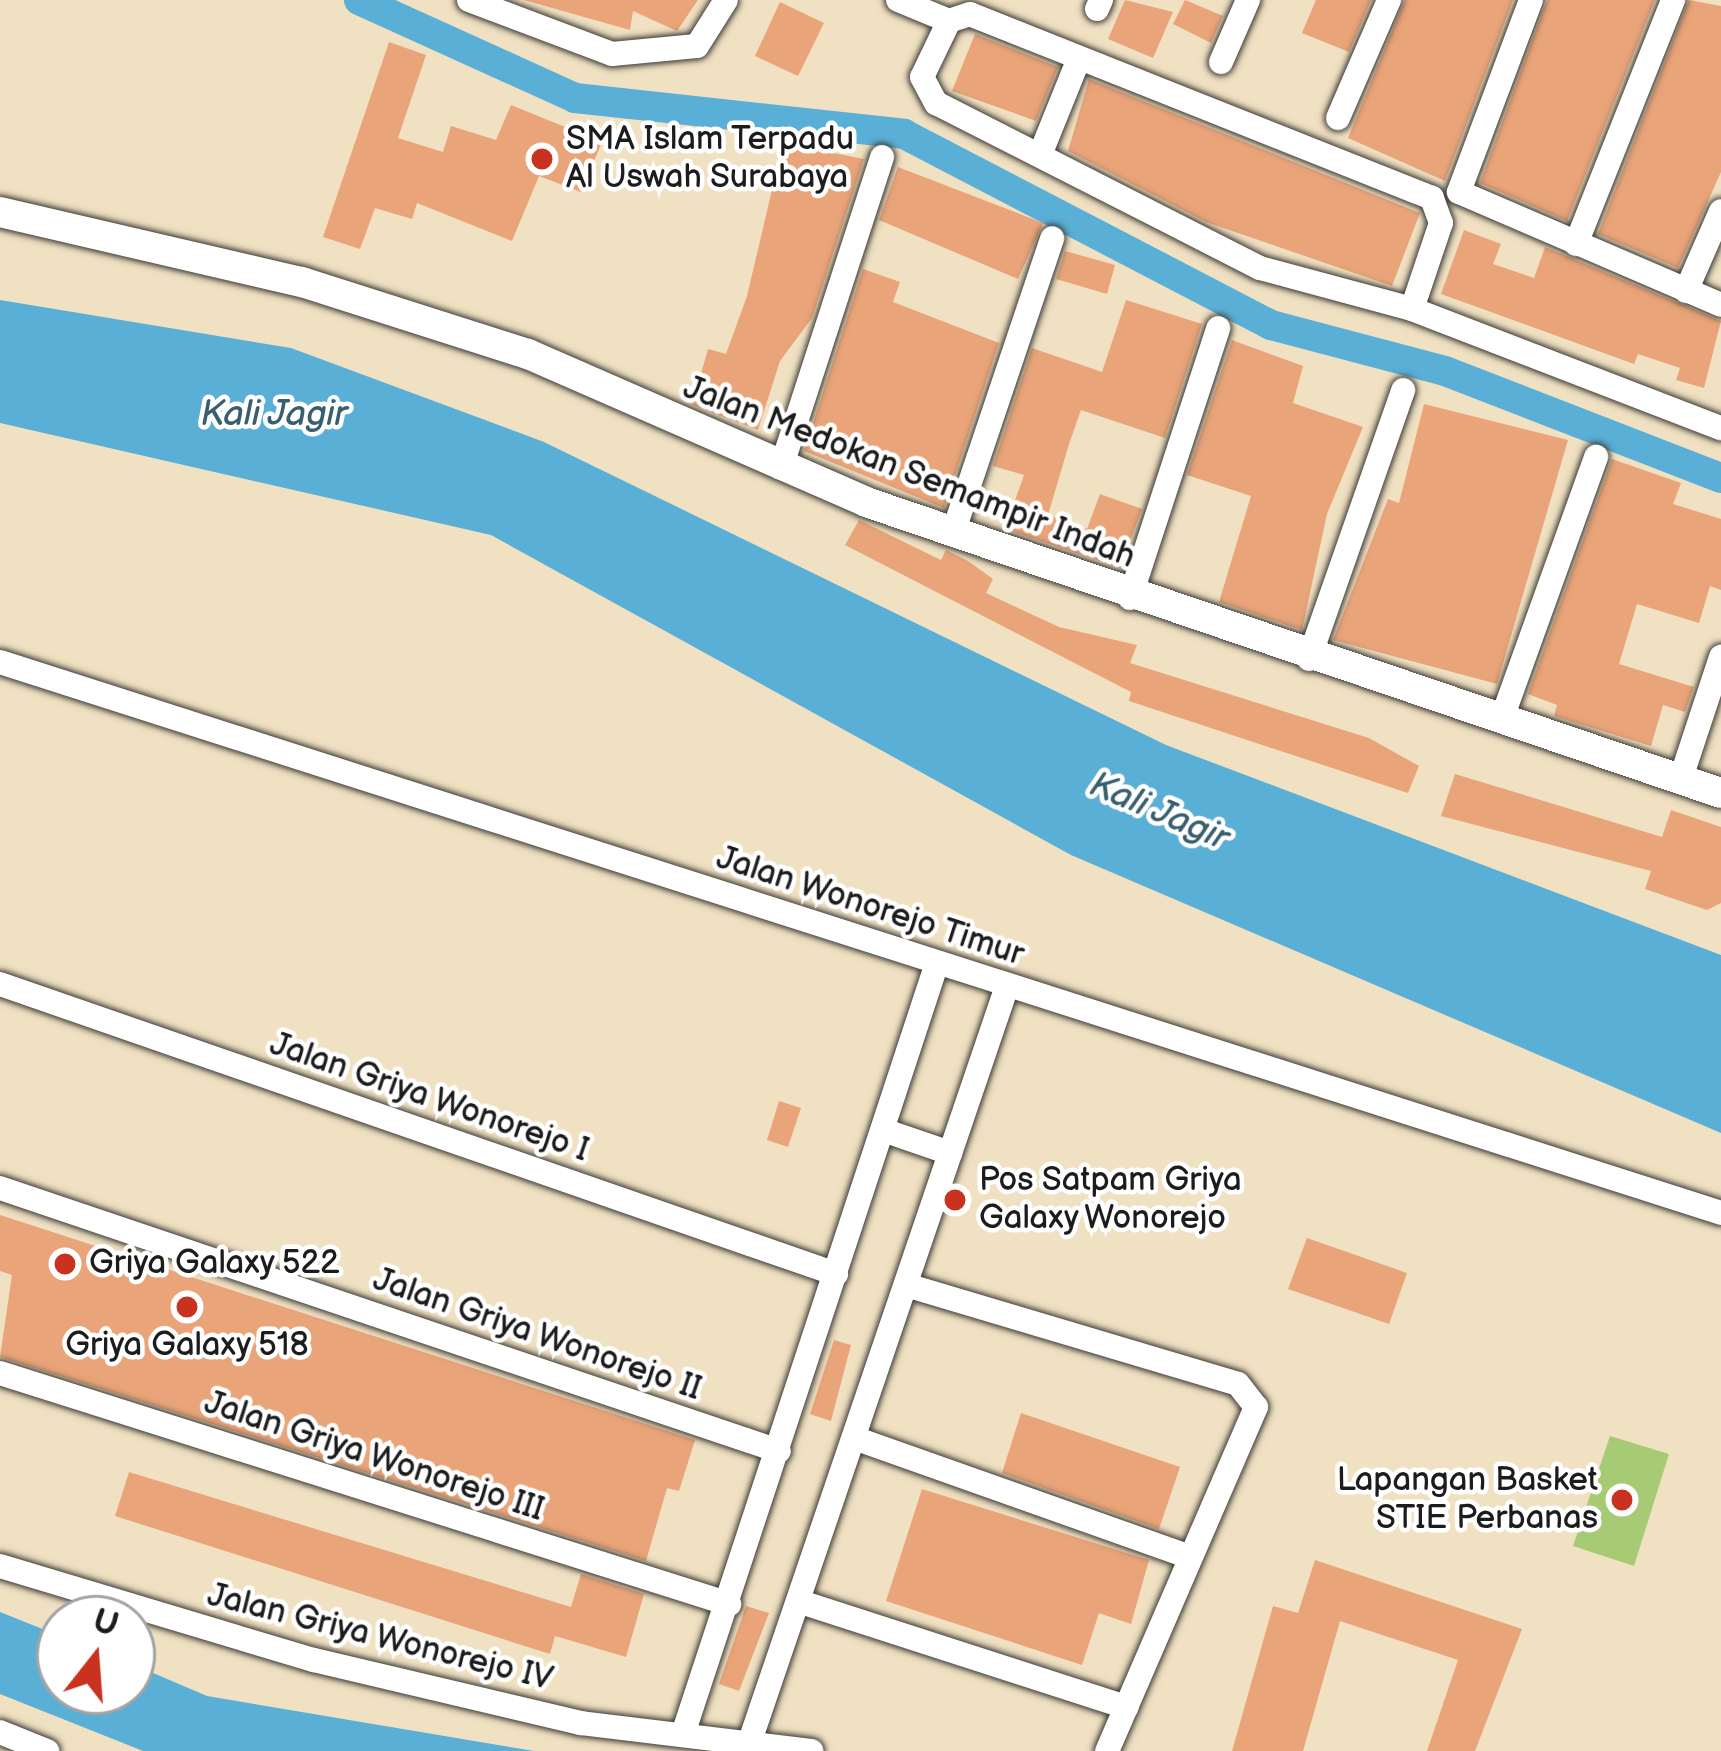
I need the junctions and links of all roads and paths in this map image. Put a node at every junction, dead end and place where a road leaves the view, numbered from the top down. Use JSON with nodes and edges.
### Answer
{"nodes":[{"id":1,"x":469,"y":0,"type":"edge"},
{"id":2,"x":725,"y":0,"type":"edge"},
{"id":3,"x":898,"y":0,"type":"edge"},
{"id":4,"x":1248,"y":0,"type":"edge"},
{"id":5,"x":1389,"y":0,"type":"edge"},
{"id":6,"x":1531,"y":0,"type":"edge"},
{"id":7,"x":1673,"y":0,"type":"edge"},
{"id":8,"x":955,"y":16,"type":"junction"},
{"id":9,"x":1078,"y":61,"type":"junction"},
{"id":10,"x":1221,"y":62,"type":"dead end"},
{"id":11,"x":1338,"y":118,"type":"dead end"},
{"id":12,"x":1040,"y":155,"type":"junction"},
{"id":13,"x":882,"y":157,"type":"dead end"},
{"id":14,"x":1721,"y":211,"type":"edge"},
{"id":15,"x":0,"y":212,"type":"edge"},
{"id":16,"x":1052,"y":238,"type":"dead end"},
{"id":17,"x":1576,"y":244,"type":"junction"},
{"id":18,"x":1686,"y":291,"type":"junction"},
{"id":19,"x":1721,"y":305,"type":"edge"},
{"id":20,"x":1412,"y":309,"type":"junction"},
{"id":21,"x":1219,"y":328,"type":"dead end"},
{"id":22,"x":1403,"y":389,"type":"dead end"},
{"id":23,"x":1721,"y":428,"type":"edge"},
{"id":24,"x":1596,"y":458,"type":"dead end"},
{"id":25,"x":781,"y":468,"type":"junction"},
{"id":26,"x":953,"y":533,"type":"junction"},
{"id":27,"x":1130,"y":598,"type":"junction"},
{"id":28,"x":1721,"y":657,"type":"edge"},
{"id":29,"x":1309,"y":658,"type":"junction"},
{"id":30,"x":0,"y":662,"type":"edge"},
{"id":31,"x":1501,"y":721,"type":"junction"},
{"id":32,"x":1680,"y":781,"type":"junction"},
{"id":33,"x":1721,"y":793,"type":"edge"},
{"id":34,"x":937,"y":963,"type":"junction"},
{"id":35,"x":0,"y":984,"type":"edge"},
{"id":36,"x":1007,"y":986,"type":"junction"},
{"id":37,"x":886,"y":1131,"type":"junction"},
{"id":38,"x":950,"y":1154,"type":"junction"},
{"id":39,"x":0,"y":1188,"type":"edge"},
{"id":40,"x":1721,"y":1213,"type":"edge"},
{"id":41,"x":836,"y":1274,"type":"junction"},
{"id":42,"x":906,"y":1285,"type":"junction"},
{"id":43,"x":0,"y":1373,"type":"edge"},
{"id":44,"x":857,"y":1439,"type":"junction"},
{"id":45,"x":779,"y":1451,"type":"junction"},
{"id":46,"x":1190,"y":1557,"type":"junction"},
{"id":47,"x":0,"y":1566,"type":"edge"},
{"id":48,"x":801,"y":1602,"type":"junction"},
{"id":49,"x":729,"y":1604,"type":"junction"},
{"id":50,"x":1127,"y":1708,"type":"junction"},
{"id":51,"x":684,"y":1731,"type":"junction"},
{"id":52,"x":0,"y":1732,"type":"edge"},
{"id":53,"x":750,"y":1741,"type":"junction"},
{"id":54,"x":47,"y":1751,"type":"edge"},
{"id":55,"x":812,"y":1751,"type":"edge"},
{"id":56,"x":1106,"y":1751,"type":"edge"}],
"edges":[{"from":1,"to":2,"type":"street"},
{"from":3,"to":8,"type":"street"},
{"from":4,"to":10,"type":"street"},
{"from":5,"to":11,"type":"street"},
{"from":6,"to":17,"type":"street"},
{"from":7,"to":17,"type":"street"},
{"from":8,"to":9,"type":"street"},
{"from":8,"to":12,"type":"street"},
{"from":9,"to":12,"type":"street"},
{"from":9,"to":20,"type":"street"},
{"from":12,"to":20,"type":"street"},
{"from":13,"to":25,"type":"street"},
{"from":14,"to":18,"type":"street"},
{"from":15,"to":25,"type":"street","name":"Jalan Medokan Semampir Indah"},
{"from":16,"to":26,"type":"street"},
{"from":17,"to":18,"type":"street"},
{"from":18,"to":19,"type":"street"},
{"from":20,"to":23,"type":"street"},
{"from":21,"to":27,"type":"street"},
{"from":22,"to":29,"type":"street"},
{"from":24,"to":31,"type":"street"},
{"from":25,"to":26,"type":"street","name":"Jalan Medokan Semampir Indah"},
{"from":26,"to":27,"type":"street","name":"Jalan Medokan Semampir Indah"},
{"from":27,"to":29,"type":"street","name":"Jalan Medokan Semampir Indah"},
{"from":28,"to":32,"type":"street"},
{"from":29,"to":31,"type":"street","name":"Jalan Medokan Semampir Indah"},
{"from":30,"to":34,"type":"street","name":"Jalan Wonorejo Timur"},
{"from":31,"to":32,"type":"street","name":"Jalan Medokan Semampir Indah"},
{"from":32,"to":33,"type":"street","name":"Jalan Medokan Semampir Indah"},
{"from":34,"to":36,"type":"street","name":"Jalan Wonorejo Timur"},
{"from":34,"to":37,"type":"street"},
{"from":35,"to":41,"type":"street","name":"Jalan Griya Wonorejo I"},
{"from":36,"to":38,"type":"street"},
{"from":36,"to":40,"type":"street","name":"Jalan Wonorejo Timur"},
{"from":37,"to":38,"type":"street"},
{"from":37,"to":41,"type":"street"},
{"from":38,"to":42,"type":"street"},
{"from":39,"to":45,"type":"street","name":"Jalan Griya Wonorejo II"},
{"from":41,"to":45,"type":"street"},
{"from":42,"to":44,"type":"street"},
{"from":42,"to":46,"type":"street"},
{"from":43,"to":49,"type":"street","name":"Jalan Griya Wonorejo III"},
{"from":44,"to":46,"type":"street"},
{"from":44,"to":48,"type":"street"},
{"from":45,"to":49,"type":"street"},
{"from":46,"to":50,"type":"street"},
{"from":47,"to":51,"type":"street","name":"Jalan Griya Wonorejo IV"},
{"from":48,"to":50,"type":"street"},
{"from":48,"to":53,"type":"street"},
{"from":49,"to":51,"type":"street"},
{"from":50,"to":56,"type":"street"},
{"from":51,"to":53,"type":"street","name":"Jalan Griya Wonorejo IV"},
{"from":52,"to":54,"type":"street"},
{"from":53,"to":55,"type":"street","name":"Jalan Griya Wonorejo IV"}]}
